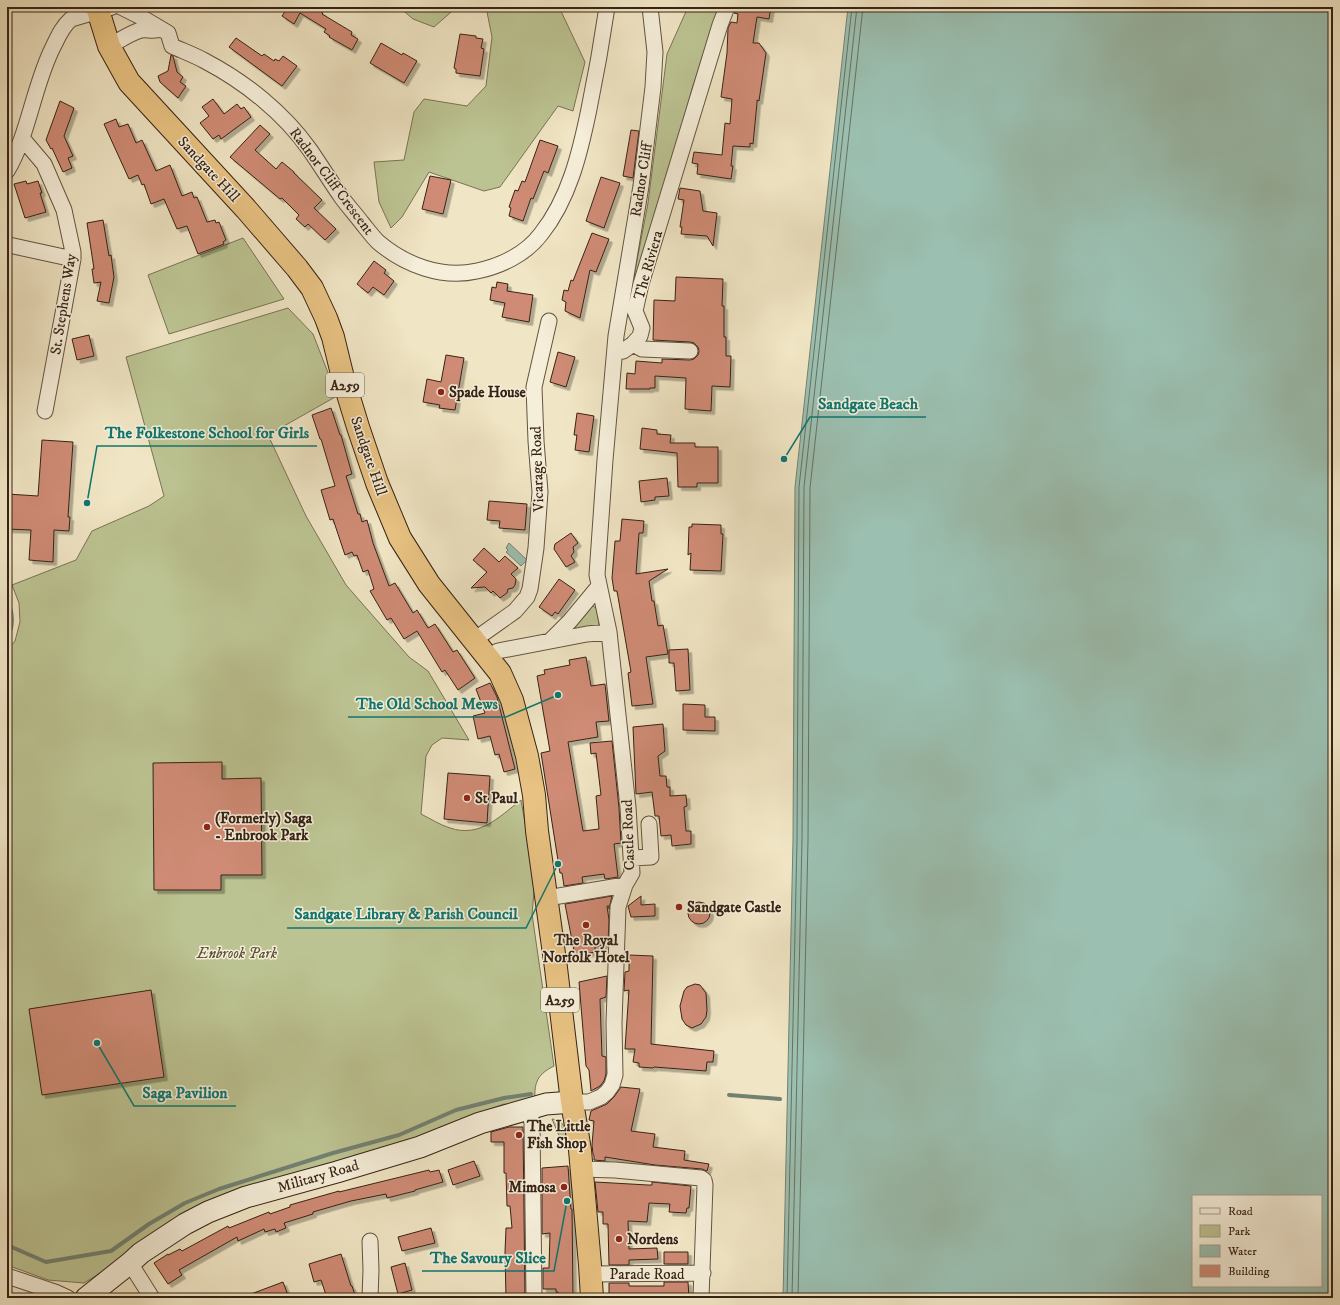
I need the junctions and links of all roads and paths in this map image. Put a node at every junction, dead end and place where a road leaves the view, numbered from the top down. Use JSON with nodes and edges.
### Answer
{"nodes":[{"id":1,"x":121,"y":7,"type":"edge"},
{"id":2,"x":608,"y":7,"type":"edge"},
{"id":3,"x":650,"y":7,"type":"edge"},
{"id":4,"x":727,"y":7,"type":"edge"},
{"id":5,"x":102,"y":8,"type":"edge"},
{"id":6,"x":161,"y":29,"type":"junction"},
{"id":7,"x":109,"y":46,"type":"junction"},
{"id":8,"x":22,"y":138,"type":"junction"},
{"id":9,"x":7,"y":171,"type":"edge"},
{"id":10,"x":9,"y":245,"type":"dead end"},
{"id":11,"x":72,"y":259,"type":"junction"},
{"id":12,"x":549,"y":321,"type":"dead end"},
{"id":13,"x":633,"y":344,"type":"junction"},
{"id":14,"x":690,"y":351,"type":"dead end"},
{"id":15,"x":615,"y":352,"type":"junction"},
{"id":16,"x":45,"y":411,"type":"dead end"},
{"id":17,"x":599,"y":586,"type":"junction"},
{"id":18,"x":609,"y":632,"type":"junction"},
{"id":19,"x":474,"y":640,"type":"junction"},
{"id":20,"x":550,"y":641,"type":"junction"},
{"id":21,"x":488,"y":658,"type":"junction"},
{"id":22,"x":649,"y":824,"type":"dead end"},
{"id":23,"x":632,"y":858,"type":"junction"},
{"id":24,"x":625,"y":885,"type":"junction"},
{"id":25,"x":547,"y":898,"type":"junction"},
{"id":26,"x":572,"y":1102,"type":"junction"},
{"id":27,"x":529,"y":1109,"type":"junction"},
{"id":28,"x":581,"y":1169,"type":"junction"},
{"id":29,"x":370,"y":1241,"type":"dead end"},
{"id":30,"x":130,"y":1263,"type":"junction"},
{"id":31,"x":591,"y":1274,"type":"junction"},
{"id":32,"x":702,"y":1274,"type":"junction"},
{"id":33,"x":7,"y":1276,"type":"edge"},
{"id":34,"x":68,"y":1298,"type":"edge"},
{"id":35,"x":86,"y":1298,"type":"edge"},
{"id":36,"x":152,"y":1298,"type":"edge"},
{"id":37,"x":370,"y":1298,"type":"edge"},
{"id":38,"x":534,"y":1298,"type":"edge"},
{"id":39,"x":592,"y":1298,"type":"edge"},
{"id":40,"x":701,"y":1298,"type":"edge"}],
"edges":[{"from":1,"to":6,"type":"street","name":"Radnor Cliff Crescent"},
{"from":2,"to":6,"type":"street","name":"Radnor Cliff Crescent"},
{"from":3,"to":15,"type":"street","name":"Radnor Cliff"},
{"from":4,"to":13,"type":"street","name":"The Riviera"},
{"from":5,"to":7,"type":"highway","name":"Sandgate Hill","number":"A259"},
{"from":5,"to":8,"type":"street"},
{"from":6,"to":7,"type":"street"},
{"from":7,"to":19,"type":"highway","name":"Sandgate Hill","number":"A259"},
{"from":8,"to":9,"type":"street"},
{"from":8,"to":11,"type":"street","name":"St. Stephens Way"},
{"from":10,"to":11,"type":"street"},
{"from":11,"to":16,"type":"street","name":"St. Stephens Way"},
{"from":12,"to":19,"type":"street","name":"Vicarage Road"},
{"from":13,"to":14,"type":"street"},
{"from":13,"to":15,"type":"street"},
{"from":15,"to":17,"type":"street"},
{"from":17,"to":18,"type":"street","name":"Castle Road"},
{"from":17,"to":20,"type":"street"},
{"from":18,"to":20,"type":"street"},
{"from":18,"to":23,"type":"street","name":"Castle Road"},
{"from":19,"to":21,"type":"highway","name":"Sandgate Hill","number":"A259"},
{"from":20,"to":21,"type":"street"},
{"from":21,"to":25,"type":"highway","name":"Sandgate Hill","number":"A259"},
{"from":22,"to":23,"type":"street"},
{"from":23,"to":24,"type":"street","name":"Castle Road"},
{"from":24,"to":25,"type":"street"},
{"from":24,"to":26,"type":"street","name":"Castle Road"},
{"from":25,"to":26,"type":"highway","number":"A259"},
{"from":26,"to":27,"type":"main road","name":"Military Road"},
{"from":26,"to":28,"type":"highway","number":"A259"},
{"from":27,"to":30,"type":"main road","name":"Military Road"},
{"from":27,"to":38,"type":"street"},
{"from":28,"to":31,"type":"highway","number":"A259"},
{"from":28,"to":32,"type":"street"},
{"from":29,"to":37,"type":"street"},
{"from":30,"to":35,"type":"main road","name":"Military Road"},
{"from":30,"to":36,"type":"street"},
{"from":31,"to":32,"type":"street","name":"Parade Road"},
{"from":31,"to":39,"type":"highway","number":"A259"},
{"from":32,"to":40,"type":"street"},
{"from":33,"to":34,"type":"street"}]}
